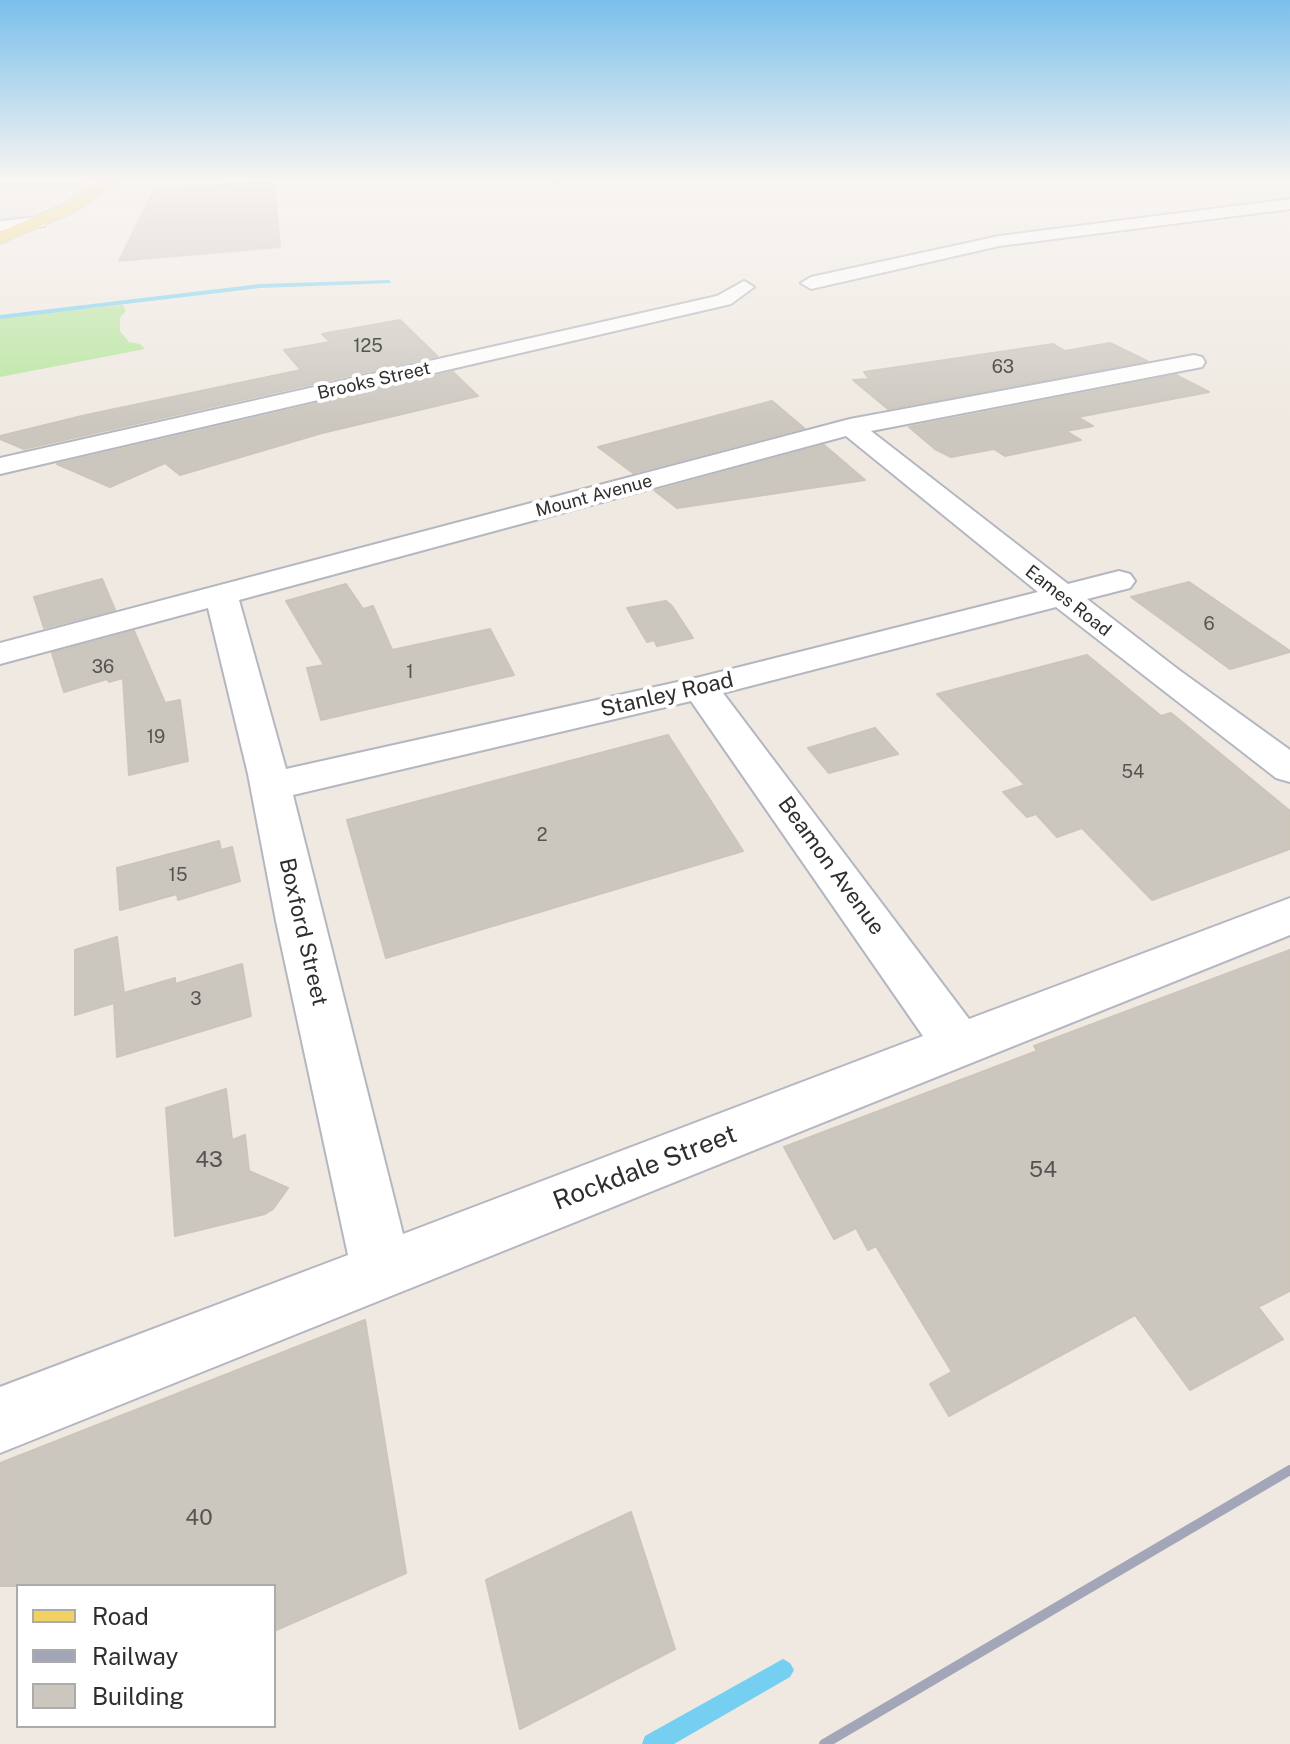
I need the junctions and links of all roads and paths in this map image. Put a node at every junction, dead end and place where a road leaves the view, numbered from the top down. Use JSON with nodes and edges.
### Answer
{"nodes":[{"id":1,"x":902,"y":262,"type":"edge"},
{"id":2,"x":811,"y":283,"type":"dead end"},
{"id":3,"x":744,"y":287,"type":"dead end"},
{"id":4,"x":1194,"y":362,"type":"dead end"},
{"id":5,"x":850,"y":427,"type":"junction"},
{"id":6,"x":0,"y":466,"type":"edge"},
{"id":7,"x":1119,"y":581,"type":"dead end"},
{"id":8,"x":221,"y":595,"type":"junction"},
{"id":9,"x":1061,"y":596,"type":"junction"},
{"id":10,"x":0,"y":654,"type":"edge"},
{"id":11,"x":700,"y":688,"type":"junction"},
{"id":12,"x":1290,"y":769,"type":"edge"},
{"id":13,"x":271,"y":786,"type":"junction"},
{"id":14,"x":1290,"y":916,"type":"edge"},
{"id":15,"x":959,"y":1046,"type":"junction"},
{"id":16,"x":382,"y":1271,"type":"junction"},
{"id":17,"x":0,"y":1420,"type":"edge"}],
"edges":[{"from":1,"to":2,"type":"street"},
{"from":3,"to":6,"type":"street","name":"Brooks Street"},
{"from":4,"to":5,"type":"street","name":"Mount Avenue"},
{"from":5,"to":8,"type":"street","name":"Mount Avenue"},
{"from":5,"to":9,"type":"street","name":"Eames Road"},
{"from":7,"to":9,"type":"street","name":"Stanley Road"},
{"from":8,"to":10,"type":"street","name":"Mount Avenue"},
{"from":8,"to":13,"type":"street","name":"Boxford Street"},
{"from":9,"to":11,"type":"street","name":"Stanley Road"},
{"from":9,"to":12,"type":"street","name":"Eames Road"},
{"from":11,"to":13,"type":"street","name":"Stanley Road"},
{"from":11,"to":15,"type":"street","name":"Beamon Avenue"},
{"from":13,"to":16,"type":"street","name":"Boxford Street"},
{"from":14,"to":15,"type":"street","name":"Rockdale Street"},
{"from":15,"to":16,"type":"street","name":"Rockdale Street"},
{"from":16,"to":17,"type":"street","name":"Rockdale Street"}]}
